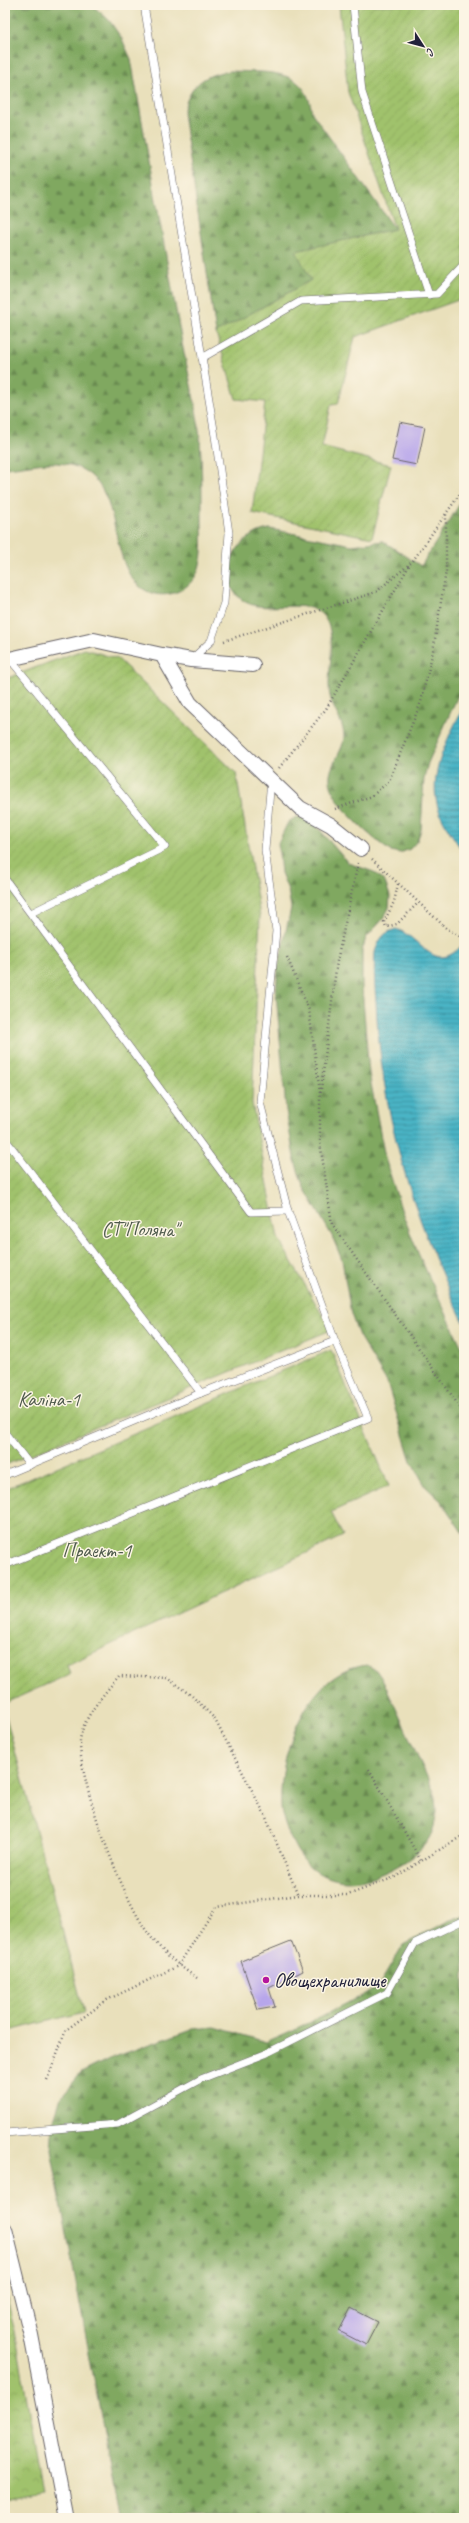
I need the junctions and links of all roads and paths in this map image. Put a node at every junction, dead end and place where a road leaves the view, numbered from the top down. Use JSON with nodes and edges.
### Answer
{"nodes":[{"id":1,"x":144,"y":5,"type":"edge"},
{"id":2,"x":353,"y":5,"type":"edge"},
{"id":3,"x":464,"y":265,"type":"edge"},
{"id":4,"x":430,"y":295,"type":"junction"},
{"id":5,"x":202,"y":358,"type":"junction"},
{"id":6,"x":464,"y":488,"type":"edge"},
{"id":7,"x":446,"y":514,"type":"junction"},
{"id":8,"x":412,"y":562,"type":"junction"},
{"id":9,"x":208,"y":646,"type":"junction"},
{"id":10,"x":162,"y":655,"type":"junction"},
{"id":11,"x":7,"y":659,"type":"edge"},
{"id":12,"x":191,"y":660,"type":"junction"},
{"id":13,"x":252,"y":665,"type":"dead end"},
{"id":14,"x":270,"y":779,"type":"junction"},
{"id":15,"x":308,"y":814,"type":"junction"},
{"id":16,"x":361,"y":849,"type":"junction"},
{"id":17,"x":5,"y":879,"type":"edge"},
{"id":18,"x":398,"y":884,"type":"junction"},
{"id":19,"x":418,"y":903,"type":"junction"},
{"id":20,"x":32,"y":913,"type":"junction"},
{"id":21,"x":276,"y":931,"type":"junction"},
{"id":22,"x":464,"y":939,"type":"edge"},
{"id":23,"x":320,"y":1097,"type":"junction"},
{"id":24,"x":5,"y":1139,"type":"edge"},
{"id":25,"x":288,"y":1211,"type":"junction"},
{"id":26,"x":335,"y":1341,"type":"junction"},
{"id":27,"x":201,"y":1392,"type":"junction"},
{"id":28,"x":464,"y":1413,"type":"edge"},
{"id":29,"x":5,"y":1433,"type":"edge"},
{"id":30,"x":30,"y":1465,"type":"junction"},
{"id":31,"x":5,"y":1475,"type":"edge"},
{"id":32,"x":5,"y":1565,"type":"edge"},
{"id":33,"x":369,"y":1769,"type":"dead end"},
{"id":34,"x":464,"y":1833,"type":"edge"},
{"id":35,"x":421,"y":1861,"type":"junction"},
{"id":36,"x":298,"y":1895,"type":"junction"},
{"id":37,"x":464,"y":1920,"type":"edge"},
{"id":38,"x":178,"y":1966,"type":"junction"},
{"id":39,"x":197,"y":1978,"type":"dead end"},
{"id":40,"x":47,"y":2080,"type":"dead end"},
{"id":41,"x":5,"y":2133,"type":"edge"},
{"id":42,"x":5,"y":2229,"type":"edge"},
{"id":43,"x":66,"y":2518,"type":"edge"}],
"edges":[{"from":1,"to":5,"type":"lane"},
{"from":2,"to":4,"type":"lane"},
{"from":3,"to":4,"type":"lane"},
{"from":4,"to":5,"type":"lane"},
{"from":5,"to":9,"type":"lane"},
{"from":6,"to":7,"type":"path"},
{"from":7,"to":8,"type":"path"},
{"from":7,"to":15,"type":"path"},
{"from":8,"to":9,"type":"path"},
{"from":8,"to":14,"type":"path"},
{"from":9,"to":12,"type":"lane"},
{"from":10,"to":11,"type":"street"},
{"from":10,"to":12,"type":"street"},
{"from":10,"to":14,"type":"street"},
{"from":11,"to":20,"type":"lane"},
{"from":12,"to":13,"type":"street"},
{"from":14,"to":15,"type":"street"},
{"from":14,"to":21,"type":"lane"},
{"from":15,"to":16,"type":"street"},
{"from":16,"to":18,"type":"path"},
{"from":16,"to":23,"type":"path"},
{"from":17,"to":20,"type":"lane"},
{"from":18,"to":19,"type":"path"},
{"from":18,"to":19,"type":"path"},
{"from":19,"to":22,"type":"path"},
{"from":20,"to":25,"type":"lane"},
{"from":21,"to":23,"type":"path"},
{"from":21,"to":25,"type":"lane"},
{"from":23,"to":28,"type":"path"},
{"from":24,"to":27,"type":"lane"},
{"from":25,"to":26,"type":"lane"},
{"from":26,"to":27,"type":"lane"},
{"from":26,"to":32,"type":"lane"},
{"from":27,"to":30,"type":"lane"},
{"from":29,"to":30,"type":"lane"},
{"from":30,"to":31,"type":"lane"},
{"from":33,"to":35,"type":"path"},
{"from":34,"to":35,"type":"path"},
{"from":35,"to":36,"type":"path"},
{"from":36,"to":38,"type":"path"},
{"from":36,"to":38,"type":"path"},
{"from":37,"to":41,"type":"lane"},
{"from":38,"to":39,"type":"path"},
{"from":38,"to":40,"type":"path"},
{"from":42,"to":43,"type":"street"}]}
